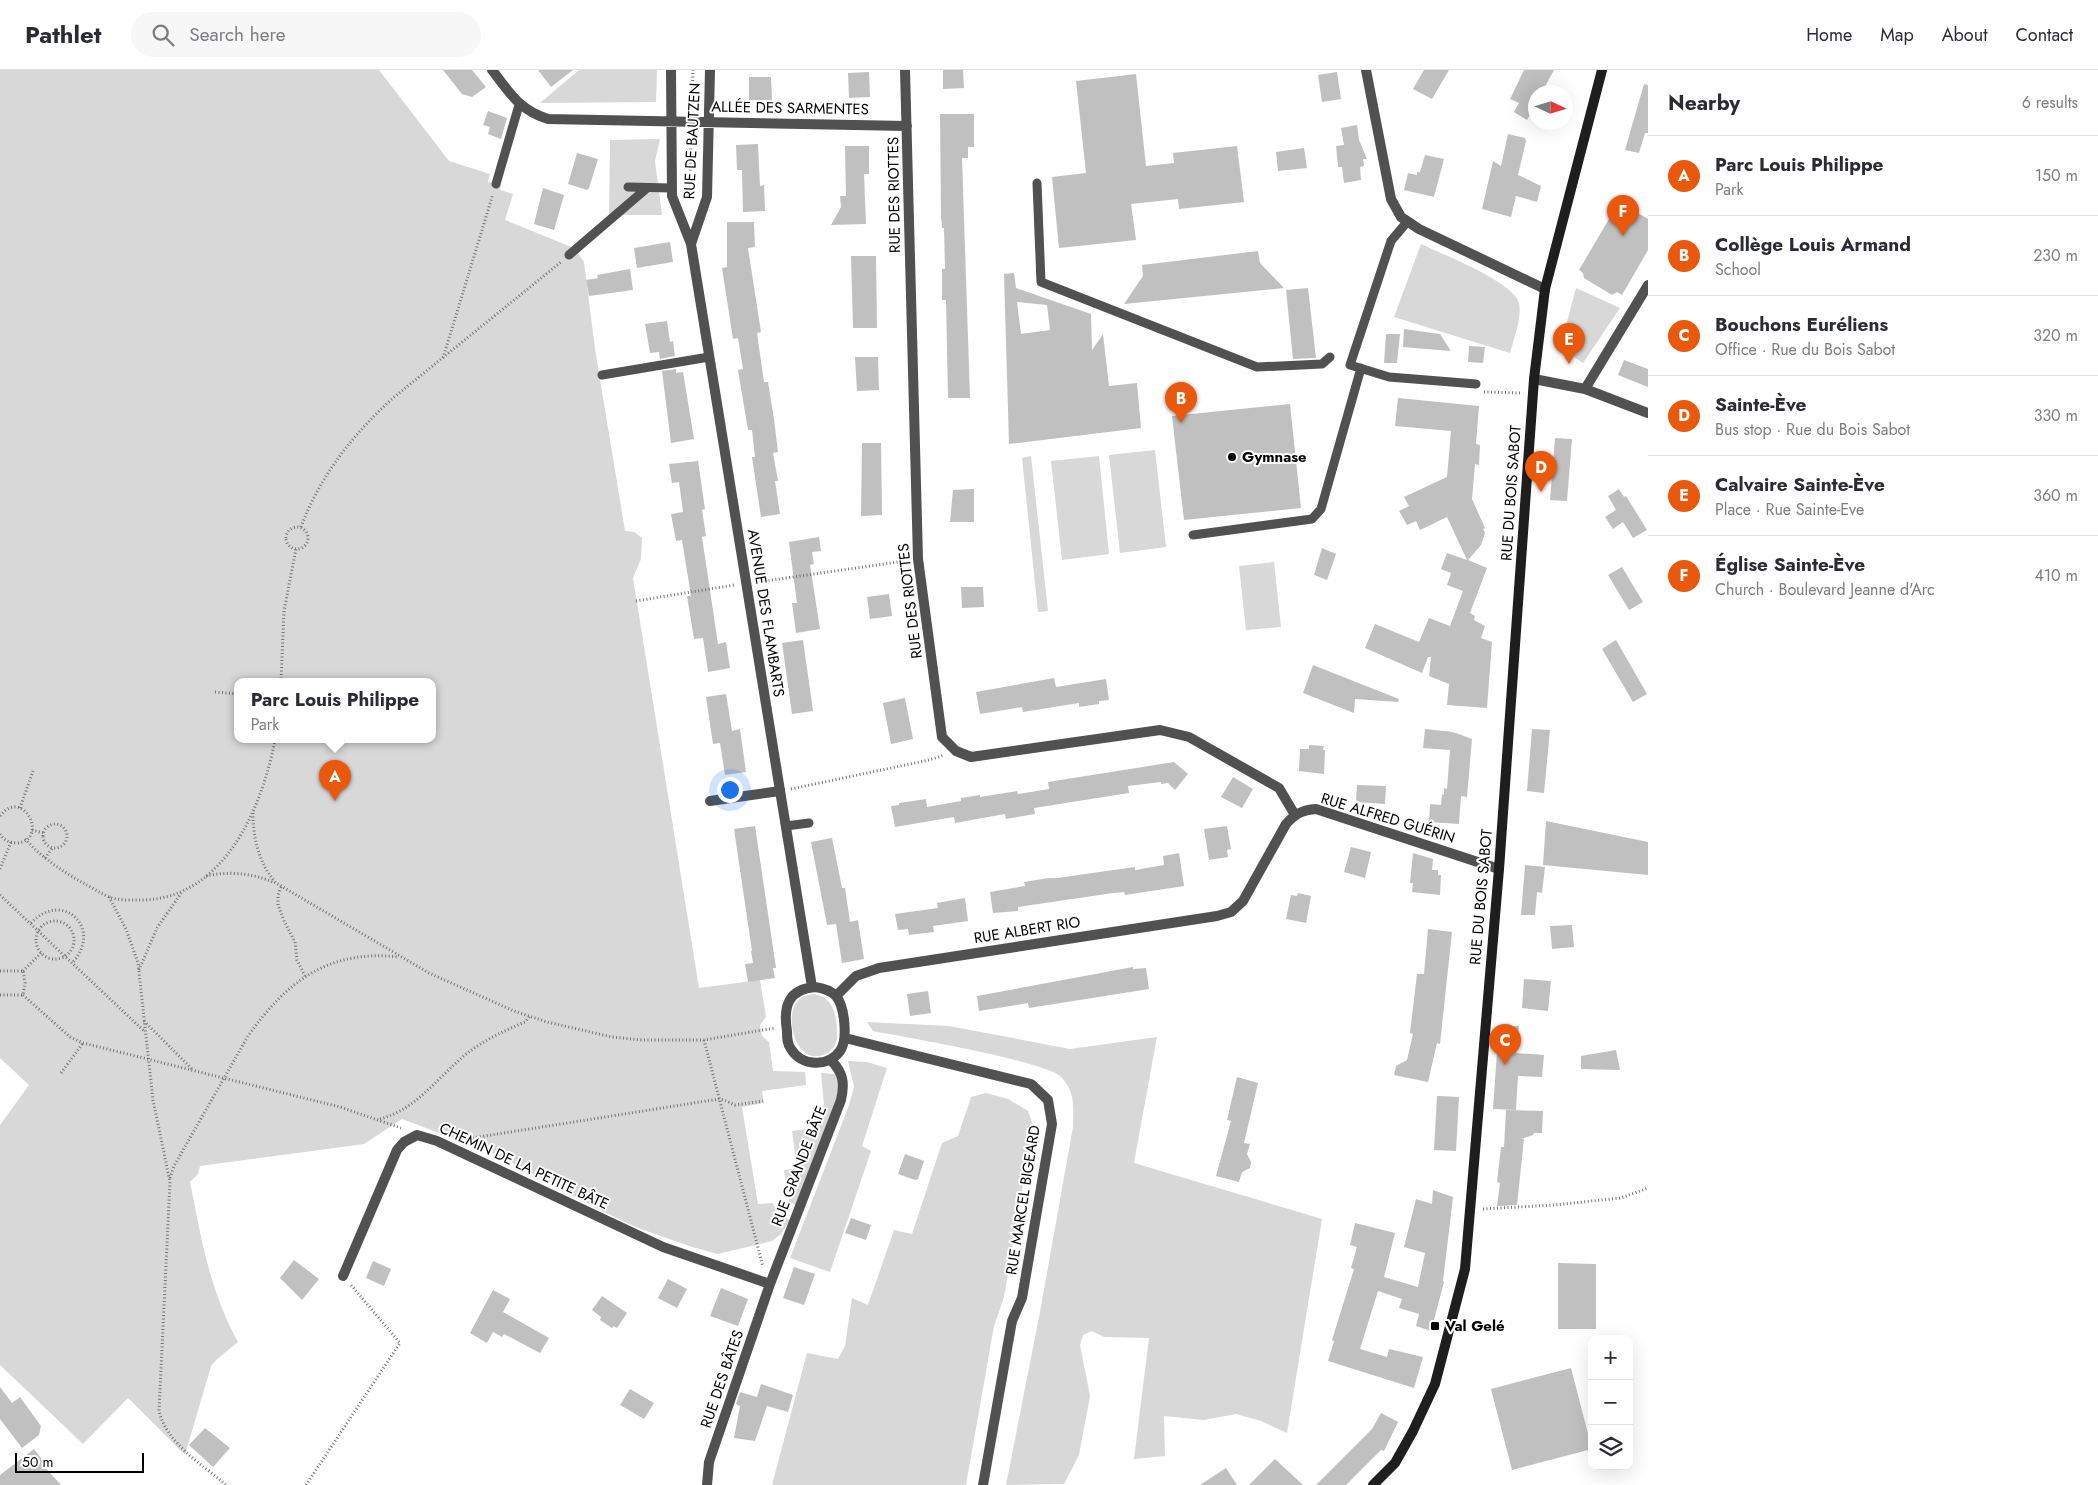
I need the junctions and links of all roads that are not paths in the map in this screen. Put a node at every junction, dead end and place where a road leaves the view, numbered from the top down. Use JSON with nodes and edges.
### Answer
{"nodes":[{"id":1,"x":492,"y":70,"type":"edge"},
{"id":2,"x":671,"y":70,"type":"edge"},
{"id":3,"x":710,"y":70,"type":"edge"},
{"id":4,"x":905,"y":70,"type":"edge"},
{"id":5,"x":1366,"y":70,"type":"edge"},
{"id":6,"x":1602,"y":70,"type":"edge"},
{"id":7,"x":519,"y":105,"type":"junction"},
{"id":8,"x":672,"y":120,"type":"junction"},
{"id":9,"x":708,"y":121,"type":"junction"},
{"id":10,"x":907,"y":126,"type":"junction"},
{"id":11,"x":1037,"y":183,"type":"dead end"},
{"id":12,"x":496,"y":184,"type":"road end"},
{"id":13,"x":628,"y":187,"type":"dead end"},
{"id":14,"x":647,"y":188,"type":"junction"},
{"id":15,"x":671,"y":188,"type":"junction"},
{"id":16,"x":1407,"y":222,"type":"junction"},
{"id":17,"x":691,"y":244,"type":"junction"},
{"id":18,"x":569,"y":256,"type":"road end"},
{"id":19,"x":1648,"y":285,"type":"edge"},
{"id":20,"x":1545,"y":289,"type":"junction"},
{"id":21,"x":709,"y":357,"type":"junction"},
{"id":22,"x":1330,"y":357,"type":"dead end"},
{"id":23,"x":1361,"y":368,"type":"junction"},
{"id":24,"x":602,"y":375,"type":"dead end"},
{"id":25,"x":1534,"y":379,"type":"junction"},
{"id":26,"x":1476,"y":384,"type":"road end"},
{"id":27,"x":1585,"y":389,"type":"junction"},
{"id":28,"x":1648,"y":413,"type":"edge"},
{"id":29,"x":1193,"y":535,"type":"dead end"},
{"id":30,"x":780,"y":791,"type":"junction"},
{"id":31,"x":710,"y":801,"type":"dead end"},
{"id":32,"x":1295,"y":815,"type":"junction"},
{"id":33,"x":809,"y":823,"type":"dead end"},
{"id":34,"x":786,"y":826,"type":"junction"},
{"id":35,"x":1498,"y":868,"type":"junction"},
{"id":36,"x":812,"y":987,"type":"junction"},
{"id":37,"x":836,"y":996,"type":"junction"},
{"id":38,"x":845,"y":1038,"type":"junction"},
{"id":39,"x":831,"y":1060,"type":"junction"},
{"id":40,"x":343,"y":1276,"type":"road end"},
{"id":41,"x":770,"y":1284,"type":"junction"},
{"id":42,"x":706,"y":1485,"type":"edge"},
{"id":43,"x":983,"y":1485,"type":"edge"},
{"id":44,"x":1373,"y":1485,"type":"edge"}],
"edges":[{"from":1,"to":7,"type":"street"},
{"from":2,"to":8,"type":"street","name":"RUE DE BAUTZEN"},
{"from":3,"to":9,"type":"street","name":"RUE DE BAUTZEN"},
{"from":4,"to":10,"type":"street","name":"RUE DES RIOTTES"},
{"from":5,"to":16,"type":"street"},
{"from":6,"to":20,"type":"main road","name":"RUE DU BOIS SABOT"},
{"from":7,"to":8,"type":"street","name":"ALLÉE DES SARMENTES"},
{"from":7,"to":12,"type":"lane"},
{"from":8,"to":9,"type":"street","name":"ALLÉE DES SARMENTES"},
{"from":8,"to":15,"type":"street","name":"RUE DE BAUTZEN"},
{"from":9,"to":10,"type":"street","name":"ALLÉE DES SARMENTES"},
{"from":9,"to":17,"type":"street","name":"RUE DE BAUTZEN"},
{"from":10,"to":32,"type":"street","name":"RUE DES RIOTTES"},
{"from":11,"to":22,"type":"lane"},
{"from":13,"to":14,"type":"lane"},
{"from":14,"to":15,"type":"lane"},
{"from":14,"to":18,"type":"lane"},
{"from":15,"to":17,"type":"street","name":"RUE DE BAUTZEN"},
{"from":16,"to":20,"type":"street"},
{"from":16,"to":23,"type":"lane"},
{"from":17,"to":21,"type":"street","name":"AVENUE DES FLAMBARTS"},
{"from":19,"to":27,"type":"street"},
{"from":20,"to":25,"type":"main road","name":"RUE DU BOIS SABOT"},
{"from":21,"to":24,"type":"lane"},
{"from":21,"to":30,"type":"street","name":"AVENUE DES FLAMBARTS"},
{"from":23,"to":26,"type":"lane"},
{"from":23,"to":29,"type":"lane"},
{"from":25,"to":27,"type":"street"},
{"from":25,"to":35,"type":"main road","name":"RUE DU BOIS SABOT"},
{"from":27,"to":28,"type":"street"},
{"from":30,"to":31,"type":"street"},
{"from":30,"to":34,"type":"street","name":"AVENUE DES FLAMBARTS"},
{"from":32,"to":35,"type":"street","name":"RUE ALFRED GUÉRIN"},
{"from":32,"to":37,"type":"street","name":"RUE ALBERT RIO"},
{"from":33,"to":34,"type":"lane"},
{"from":34,"to":36,"type":"street","name":"AVENUE DES FLAMBARTS"},
{"from":35,"to":44,"type":"main road","name":"RUE DU BOIS SABOT"},
{"from":36,"to":37,"type":"street"},
{"from":36,"to":39,"type":"street"},
{"from":37,"to":38,"type":"street"},
{"from":38,"to":39,"type":"street"},
{"from":38,"to":43,"type":"street","name":"RUE MARCEL BIGEARD"},
{"from":39,"to":41,"type":"street","name":"RUE GRANDE BÂTE"},
{"from":40,"to":41,"type":"street","name":"CHEMIN DE LA PETITE BÂTE"},
{"from":41,"to":42,"type":"street","name":"RUE DES BÂTES"}]}
